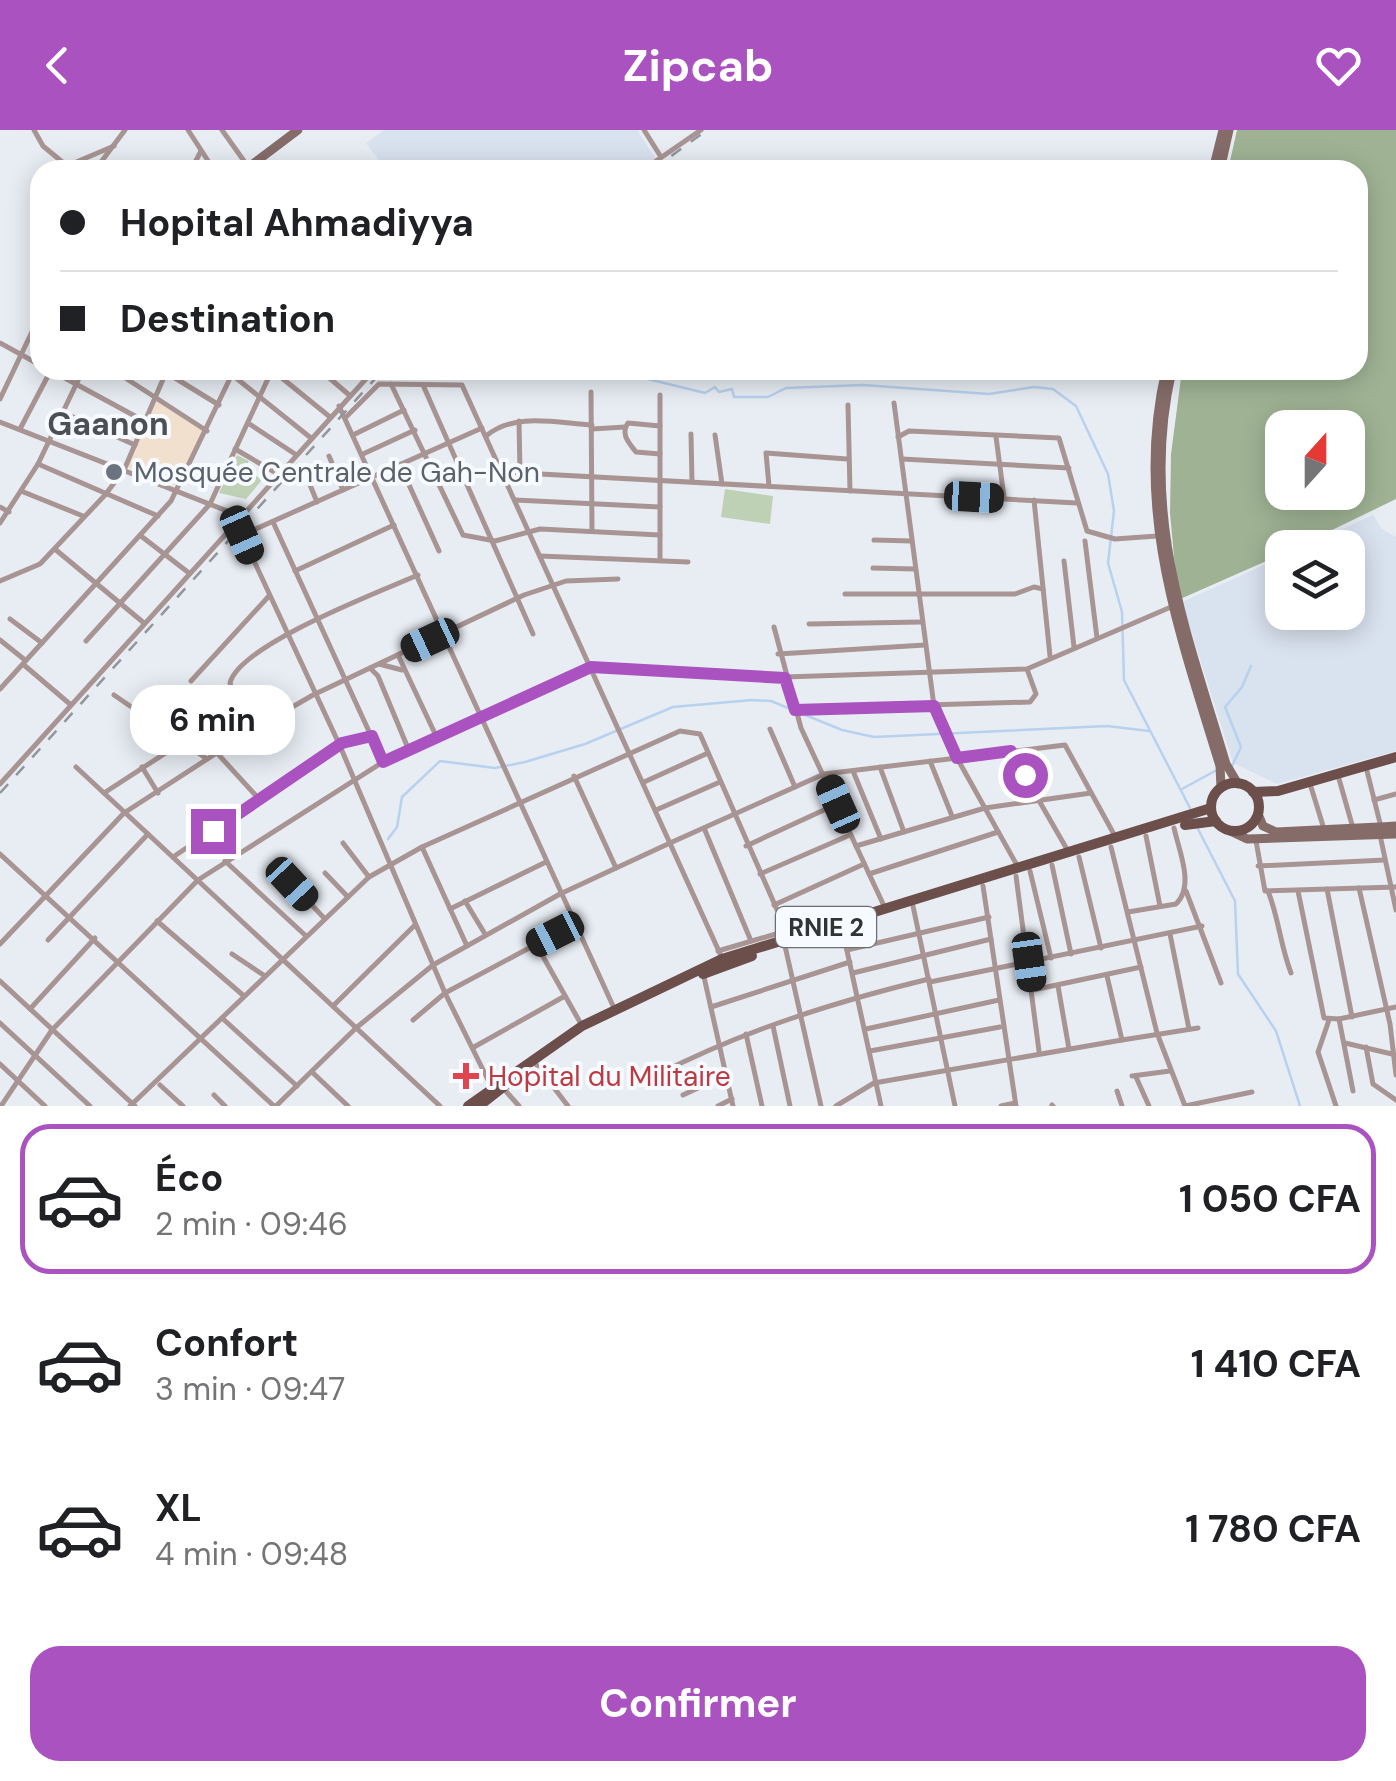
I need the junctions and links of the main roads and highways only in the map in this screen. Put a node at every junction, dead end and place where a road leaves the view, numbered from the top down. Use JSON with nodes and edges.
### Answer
{"nodes":[{"id":1,"x":298,"y":130,"type":"edge"},
{"id":2,"x":1226,"y":130,"type":"edge"},
{"id":3,"x":258,"y":160,"type":"edge"},
{"id":4,"x":1218,"y":160,"type":"edge"},
{"id":5,"x":1167,"y":380,"type":"edge"},
{"id":6,"x":1168,"y":380,"type":"edge"},
{"id":7,"x":1396,"y":760,"type":"edge"},
{"id":8,"x":1238,"y":784,"type":"junction"},
{"id":9,"x":1220,"y":788,"type":"junction"},
{"id":10,"x":1253,"y":792,"type":"junction"},
{"id":11,"x":1211,"y":808,"type":"junction"},
{"id":12,"x":1258,"y":810,"type":"junction"},
{"id":13,"x":1220,"y":825,"type":"junction"},
{"id":14,"x":1396,"y":826,"type":"edge"},
{"id":15,"x":1380,"y":830,"type":"junction"},
{"id":16,"x":1396,"y":834,"type":"edge"},
{"id":17,"x":1114,"y":843,"type":"junction"},
{"id":18,"x":1074,"y":855,"type":"junction"},
{"id":19,"x":1021,"y":872,"type":"junction"},
{"id":20,"x":787,"y":938,"type":"junction"},
{"id":21,"x":721,"y":958,"type":"junction"},
{"id":22,"x":497,"y":1087,"type":"junction"},
{"id":23,"x":468,"y":1106,"type":"edge"},
{"id":24,"x":479,"y":1106,"type":"edge"}],
"edges":[{"from":1,"to":3,"type":"main road"},
{"from":2,"to":4,"type":"main road"},
{"from":5,"to":9,"type":"main road"},
{"from":6,"to":8,"type":"main road"},
{"from":7,"to":10,"type":"main road"},
{"from":7,"to":12,"type":"main road"},
{"from":8,"to":9,"type":"main road"},
{"from":8,"to":10,"type":"main road"},
{"from":9,"to":11,"type":"main road"},
{"from":10,"to":12,"type":"main road"},
{"from":11,"to":13,"type":"main road"},
{"from":11,"to":17,"type":"main road","number":"RNIE 2"},
{"from":12,"to":13,"type":"main road","number":"RNIE 2"},
{"from":12,"to":15,"type":"main road"},
{"from":13,"to":15,"type":"main road"},
{"from":13,"to":17,"type":"main road","number":"RNIE 2"},
{"from":14,"to":15,"type":"main road"},
{"from":15,"to":16,"type":"main road"},
{"from":17,"to":18,"type":"main road","number":"RNIE 2"},
{"from":18,"to":19,"type":"main road","number":"RNIE 2"},
{"from":18,"to":19,"type":"main road","number":"RNIE 2"},
{"from":19,"to":20,"type":"main road","number":"RNIE 2"},
{"from":19,"to":20,"type":"main road","number":"RNIE 2"},
{"from":20,"to":21,"type":"main road","number":"RNIE 2"},
{"from":21,"to":22,"type":"main road","number":"RNIE 2"},
{"from":21,"to":22,"type":"main road","number":"RNIE 2"},
{"from":22,"to":23,"type":"main road","number":"RNIE 2"},
{"from":22,"to":24,"type":"main road","number":"RNIE 2"}]}
